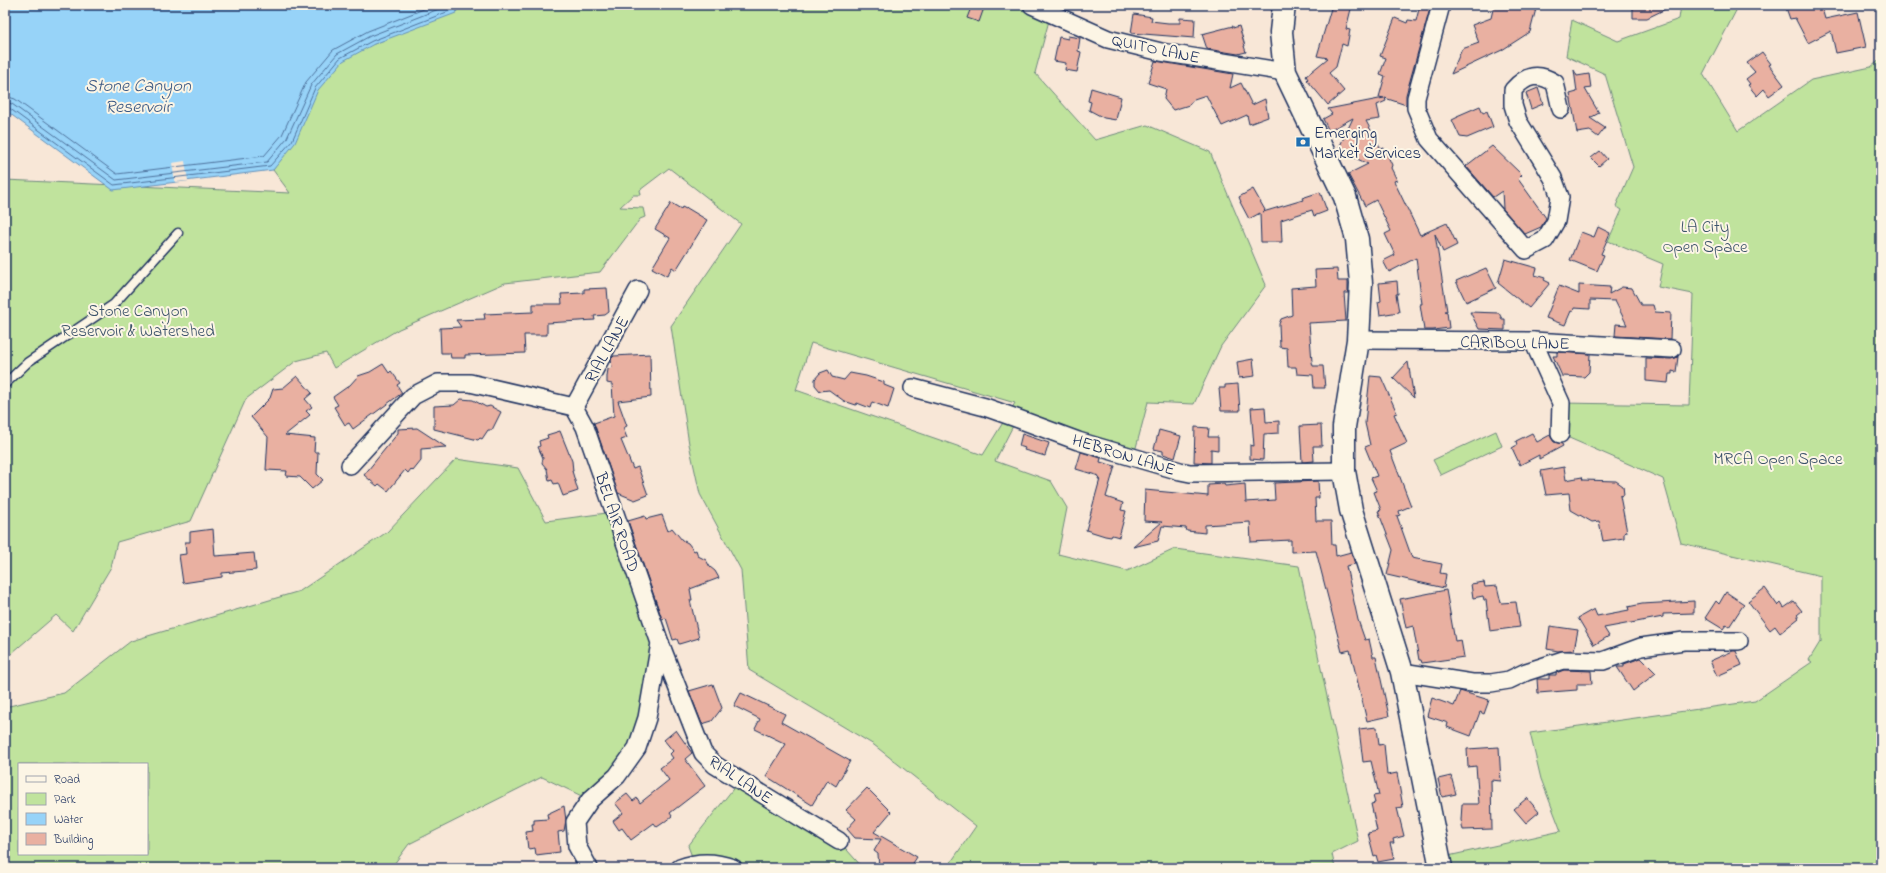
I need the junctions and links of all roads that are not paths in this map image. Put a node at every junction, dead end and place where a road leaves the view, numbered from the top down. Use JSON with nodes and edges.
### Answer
{"nodes":[{"id":1,"x":1032,"y":5,"type":"edge"},
{"id":2,"x":1284,"y":5,"type":"edge"},
{"id":3,"x":1440,"y":5,"type":"edge"},
{"id":4,"x":1285,"y":72,"type":"junction"},
{"id":5,"x":1561,"y":109,"type":"dead end"},
{"id":6,"x":178,"y":233,"type":"dead end"},
{"id":7,"x":638,"y":290,"type":"dead end"},
{"id":8,"x":1358,"y":340,"type":"junction"},
{"id":9,"x":1533,"y":341,"type":"junction"},
{"id":10,"x":1672,"y":349,"type":"dead end"},
{"id":11,"x":5,"y":384,"type":"edge"},
{"id":12,"x":913,"y":388,"type":"dead end"},
{"id":13,"x":574,"y":407,"type":"junction"},
{"id":14,"x":1560,"y":434,"type":"dead end"},
{"id":15,"x":350,"y":465,"type":"dead end"},
{"id":16,"x":1344,"y":471,"type":"junction"},
{"id":17,"x":1739,"y":641,"type":"dead end"},
{"id":18,"x":660,"y":643,"type":"junction"},
{"id":19,"x":1402,"y":672,"type":"junction"},
{"id":20,"x":839,"y":841,"type":"dead end"},
{"id":21,"x":727,"y":867,"type":"edge"},
{"id":22,"x":589,"y":868,"type":"edge"},
{"id":23,"x":680,"y":868,"type":"edge"},
{"id":24,"x":1441,"y":868,"type":"edge"}],
"edges":[{"from":1,"to":4,"type":"street","name":"QUITO LANE"},
{"from":2,"to":4,"type":"main road"},
{"from":3,"to":5,"type":"street"},
{"from":4,"to":8,"type":"main road"},
{"from":6,"to":11,"type":"lane"},
{"from":7,"to":13,"type":"street","name":"RIAL LANE"},
{"from":8,"to":9,"type":"street","name":"CARIBOU LANE"},
{"from":8,"to":16,"type":"main road"},
{"from":9,"to":10,"type":"street","name":"CARIBOU LANE"},
{"from":9,"to":14,"type":"street"},
{"from":12,"to":16,"type":"street","name":"HEBRON LANE"},
{"from":13,"to":15,"type":"street"},
{"from":13,"to":18,"type":"street","name":"BEL AIR ROAD"},
{"from":16,"to":19,"type":"main road"},
{"from":17,"to":19,"type":"street"},
{"from":18,"to":20,"type":"street","name":"RIAL LANE"},
{"from":18,"to":22,"type":"street","name":"BEL AIR ROAD"},
{"from":19,"to":24,"type":"main road"},
{"from":21,"to":23,"type":"street"}]}
